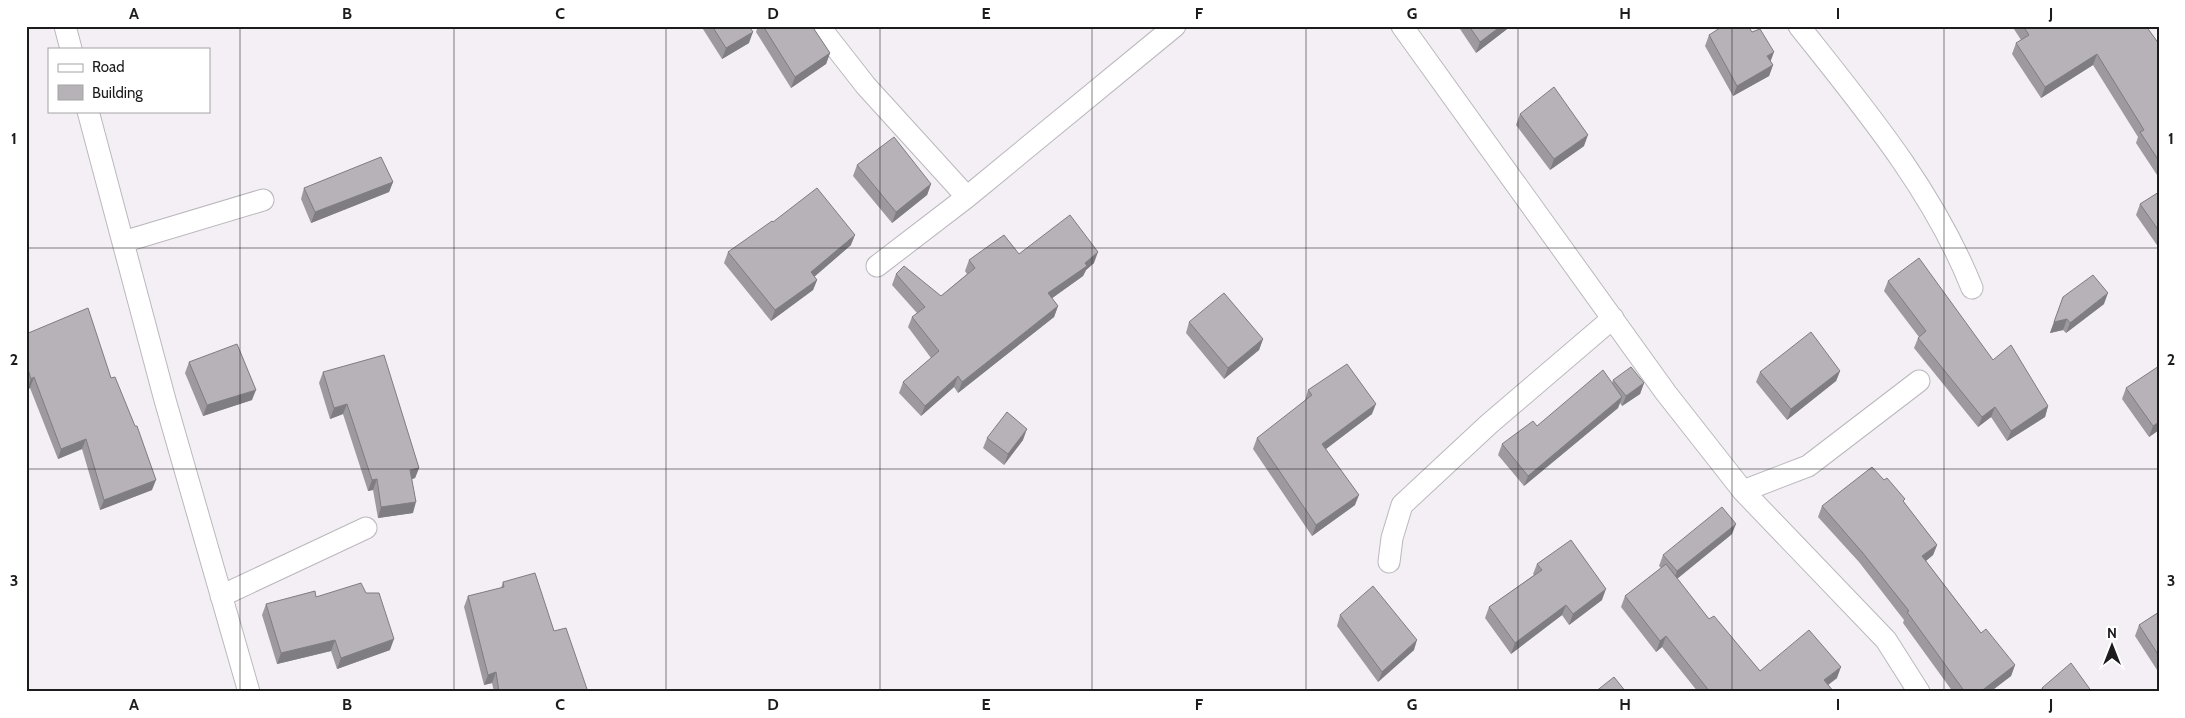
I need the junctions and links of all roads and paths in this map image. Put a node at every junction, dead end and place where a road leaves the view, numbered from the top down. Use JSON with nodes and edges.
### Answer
{"nodes":[{"id":1,"x":65,"y":26,"type":"edge"},
{"id":2,"x":819,"y":26,"type":"edge"},
{"id":3,"x":1176,"y":26,"type":"edge"},
{"id":4,"x":1402,"y":26,"type":"edge"},
{"id":5,"x":1799,"y":26,"type":"edge"},
{"id":6,"x":71,"y":48,"type":"edge"},
{"id":7,"x":88,"y":112,"type":"edge"},
{"id":8,"x":966,"y":197,"type":"junction"},
{"id":9,"x":263,"y":200,"type":"dead end"},
{"id":10,"x":123,"y":242,"type":"junction"},
{"id":11,"x":877,"y":266,"type":"dead end"},
{"id":12,"x":1972,"y":288,"type":"dead end"},
{"id":13,"x":1613,"y":318,"type":"junction"},
{"id":14,"x":1919,"y":381,"type":"dead end"},
{"id":15,"x":1743,"y":491,"type":"junction"},
{"id":16,"x":366,"y":528,"type":"dead end"},
{"id":17,"x":1389,"y":562,"type":"dead end"},
{"id":18,"x":221,"y":596,"type":"junction"},
{"id":19,"x":249,"y":692,"type":"edge"},
{"id":20,"x":1919,"y":692,"type":"edge"}],
"edges":[{"from":1,"to":6,"type":"street"},
{"from":2,"to":8,"type":"street"},
{"from":3,"to":8,"type":"street"},
{"from":4,"to":13,"type":"street"},
{"from":5,"to":12,"type":"street"},
{"from":7,"to":10,"type":"street"},
{"from":8,"to":11,"type":"street"},
{"from":9,"to":10,"type":"street"},
{"from":10,"to":18,"type":"street"},
{"from":13,"to":15,"type":"street"},
{"from":13,"to":17,"type":"street"},
{"from":14,"to":15,"type":"street"},
{"from":15,"to":20,"type":"street"},
{"from":16,"to":18,"type":"street"},
{"from":18,"to":19,"type":"street"}]}
